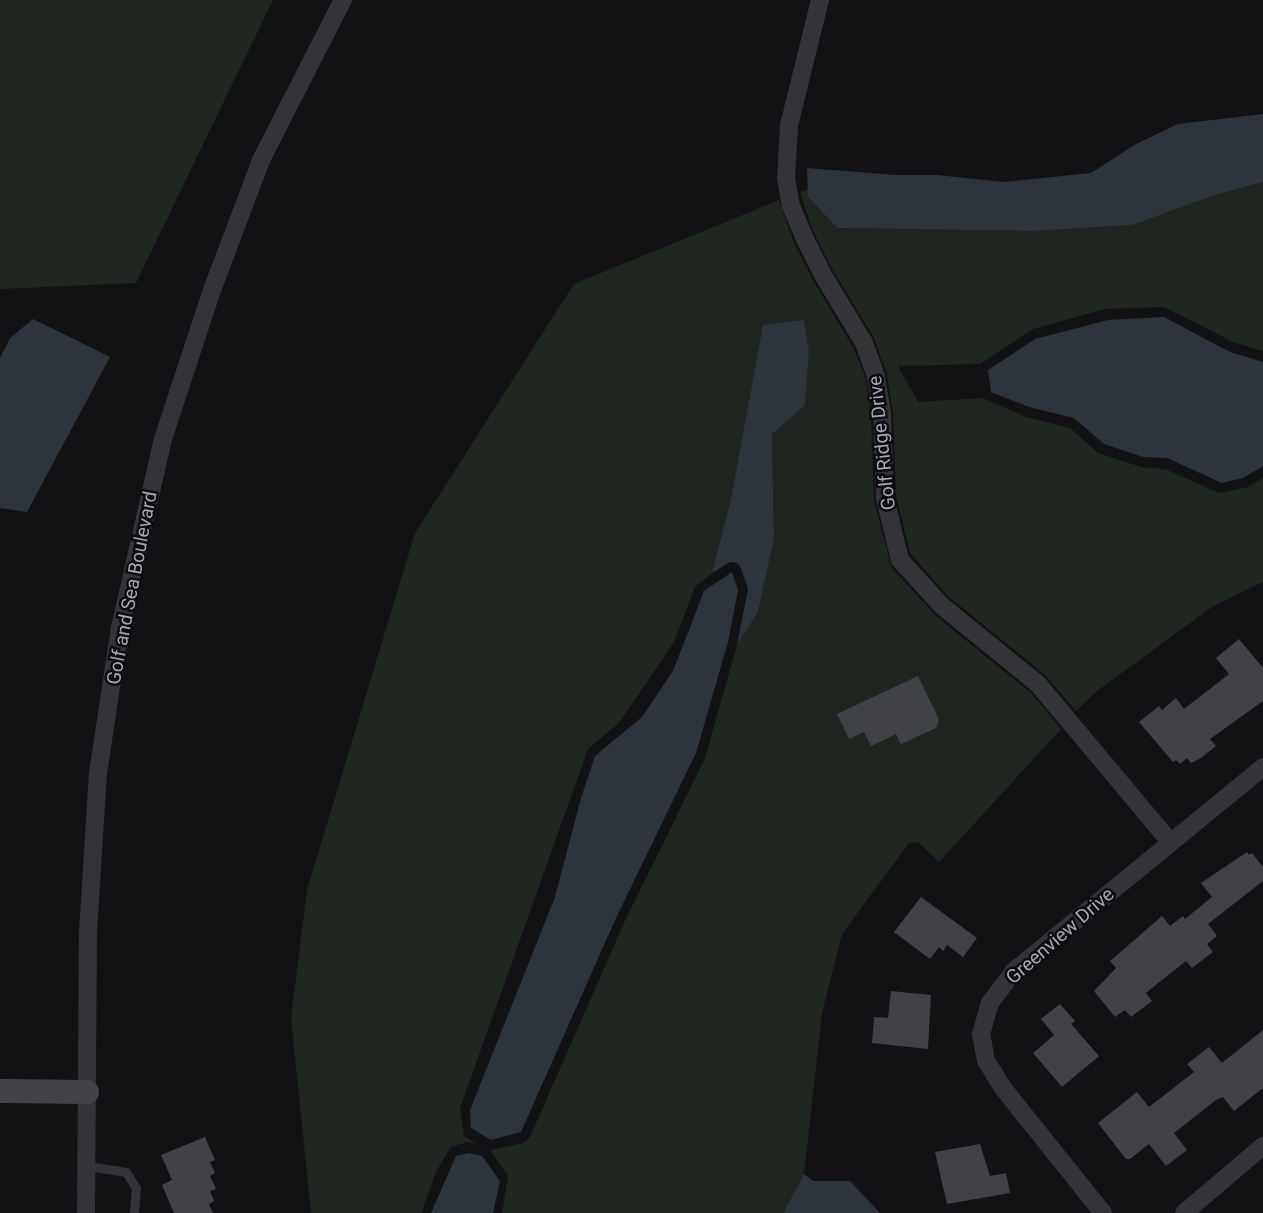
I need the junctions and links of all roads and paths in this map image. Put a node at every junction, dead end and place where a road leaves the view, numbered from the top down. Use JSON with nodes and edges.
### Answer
{"nodes":[{"id":1,"x":344,"y":0,"type":"edge"},
{"id":2,"x":820,"y":0,"type":"edge"},
{"id":3,"x":1263,"y":767,"type":"edge"},
{"id":4,"x":1170,"y":842,"type":"junction"},
{"id":5,"x":0,"y":1091,"type":"edge"},
{"id":6,"x":87,"y":1092,"type":"junction"},
{"id":7,"x":1263,"y":1146,"type":"edge"},
{"id":8,"x":89,"y":1166,"type":"junction"},
{"id":9,"x":86,"y":1213,"type":"edge"},
{"id":10,"x":134,"y":1213,"type":"edge"},
{"id":11,"x":1103,"y":1213,"type":"edge"},
{"id":12,"x":1184,"y":1213,"type":"edge"}],
"edges":[{"from":1,"to":6,"type":"street","name":"Golf and Sea Boulevard"},
{"from":2,"to":4,"type":"street","name":"Golf Ridge Drive"},
{"from":3,"to":4,"type":"street","name":"Greenview Drive"},
{"from":4,"to":11,"type":"street","name":"Greenview Drive"},
{"from":5,"to":6,"type":"street"},
{"from":6,"to":8,"type":"street","name":"Golf and Sea Boulevard"},
{"from":7,"to":12,"type":"street"},
{"from":8,"to":9,"type":"street","name":"Golf and Sea Boulevard"},
{"from":8,"to":10,"type":"lane"}]}
